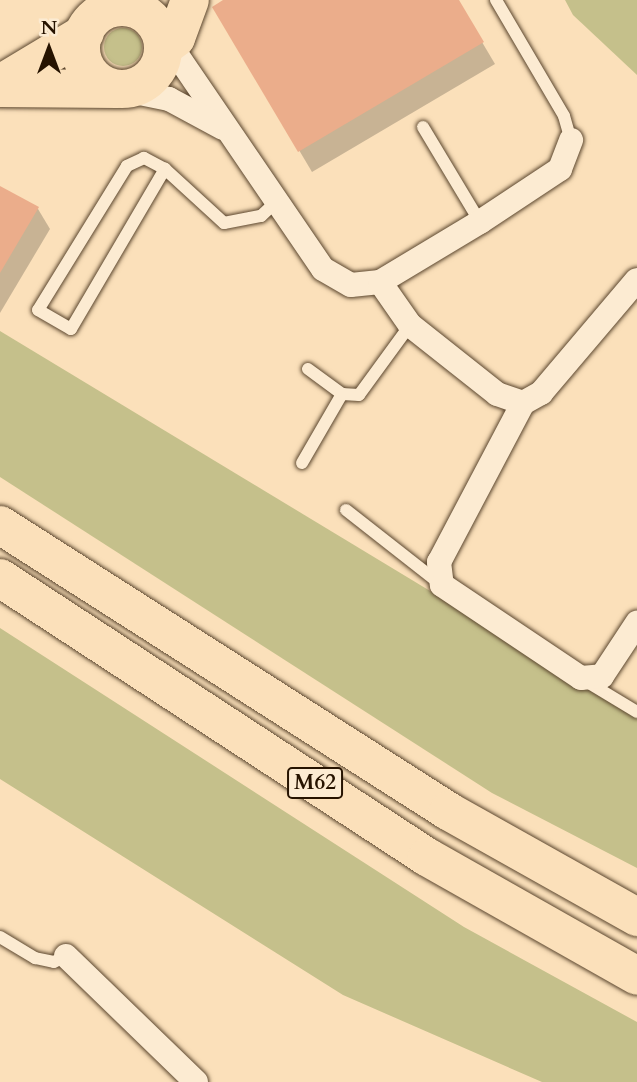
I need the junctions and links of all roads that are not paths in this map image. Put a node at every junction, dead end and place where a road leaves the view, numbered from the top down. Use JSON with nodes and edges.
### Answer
{"nodes":[{"id":1,"x":190,"y":0,"type":"edge"},
{"id":2,"x":496,"y":0,"type":"edge"},
{"id":3,"x":123,"y":4,"type":"edge"},
{"id":4,"x":85,"y":33,"type":"junction"},
{"id":5,"x":164,"y":47,"type":"junction"},
{"id":6,"x":0,"y":86,"type":"edge"},
{"id":7,"x":118,"y":89,"type":"junction"},
{"id":8,"x":423,"y":127,"type":"dead end"},
{"id":9,"x":226,"y":130,"type":"junction"},
{"id":10,"x":571,"y":140,"type":"joint"},
{"id":11,"x":165,"y":169,"type":"junction"},
{"id":12,"x":276,"y":202,"type":"junction"},
{"id":13,"x":480,"y":222,"type":"junction"},
{"id":14,"x":637,"y":280,"type":"edge"},
{"id":15,"x":380,"y":282,"type":"junction"},
{"id":16,"x":410,"y":325,"type":"junction"},
{"id":17,"x":308,"y":369,"type":"dead end"},
{"id":18,"x":342,"y":394,"type":"junction"},
{"id":19,"x":523,"y":403,"type":"junction"},
{"id":20,"x":302,"y":463,"type":"dead end"},
{"id":21,"x":346,"y":510,"type":"dead end"},
{"id":22,"x":0,"y":525,"type":"edge"},
{"id":23,"x":0,"y":578,"type":"edge"},
{"id":24,"x":442,"y":585,"type":"junction"},
{"id":25,"x":637,"y":623,"type":"edge"},
{"id":26,"x":592,"y":677,"type":"junction"},
{"id":27,"x":637,"y":712,"type":"edge"},
{"id":28,"x":637,"y":917,"type":"edge"},
{"id":29,"x":0,"y":937,"type":"edge"},
{"id":30,"x":66,"y":956,"type":"joint"},
{"id":31,"x":637,"y":976,"type":"edge"},
{"id":32,"x":196,"y":1082,"type":"edge"}],
"edges":[{"from":1,"to":5,"type":"main road"},
{"from":2,"to":10,"type":"lane"},
{"from":3,"to":4,"type":"main road"},
{"from":3,"to":5,"type":"main road"},
{"from":4,"to":6,"type":"main road"},
{"from":4,"to":7,"type":"main road"},
{"from":5,"to":7,"type":"main road"},
{"from":5,"to":9,"type":"street"},
{"from":6,"to":7,"type":"main road"},
{"from":7,"to":9,"type":"street"},
{"from":8,"to":13,"type":"lane"},
{"from":9,"to":12,"type":"street"},
{"from":10,"to":13,"type":"street"},
{"from":11,"to":11,"type":"lane"},
{"from":11,"to":12,"type":"lane"},
{"from":12,"to":15,"type":"street"},
{"from":13,"to":15,"type":"street"},
{"from":14,"to":19,"type":"street"},
{"from":15,"to":16,"type":"street"},
{"from":16,"to":18,"type":"lane"},
{"from":16,"to":19,"type":"street"},
{"from":17,"to":18,"type":"lane"},
{"from":18,"to":20,"type":"lane"},
{"from":19,"to":24,"type":"street"},
{"from":21,"to":24,"type":"lane"},
{"from":22,"to":28,"type":"main road","number":"M62"},
{"from":23,"to":31,"type":"main road","number":"M62"},
{"from":24,"to":26,"type":"street"},
{"from":25,"to":26,"type":"street"},
{"from":26,"to":27,"type":"lane"},
{"from":29,"to":30,"type":"lane"},
{"from":30,"to":32,"type":"street"}]}
